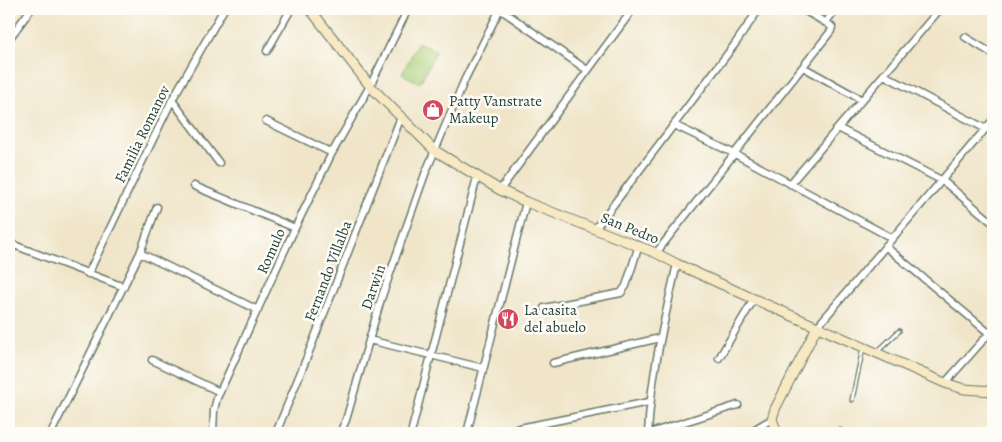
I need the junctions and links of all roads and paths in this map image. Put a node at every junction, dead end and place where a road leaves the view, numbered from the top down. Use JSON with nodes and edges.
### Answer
{"nodes":[{"id":1,"x":31,"y":9,"type":"edge"},
{"id":2,"x":224,"y":9,"type":"edge"},
{"id":3,"x":291,"y":9,"type":"edge"},
{"id":4,"x":408,"y":9,"type":"edge"},
{"id":5,"x":500,"y":9,"type":"edge"},
{"id":6,"x":633,"y":9,"type":"edge"},
{"id":7,"x":759,"y":9,"type":"edge"},
{"id":8,"x":802,"y":9,"type":"edge"},
{"id":9,"x":836,"y":9,"type":"edge"},
{"id":10,"x":940,"y":9,"type":"edge"},
{"id":11,"x":314,"y":11,"type":"edge"},
{"id":12,"x":826,"y":22,"type":"junction"},
{"id":13,"x":965,"y":37,"type":"dead end"},
{"id":14,"x":9,"y":40,"type":"edge"},
{"id":15,"x":268,"y":51,"type":"dead end"},
{"id":16,"x":993,"y":54,"type":"edge"},
{"id":17,"x":803,"y":67,"type":"junction"},
{"id":18,"x":587,"y":70,"type":"junction"},
{"id":19,"x":884,"y":75,"type":"junction"},
{"id":20,"x":370,"y":86,"type":"junction"},
{"id":21,"x":172,"y":100,"type":"junction"},
{"id":22,"x":862,"y":100,"type":"junction"},
{"id":23,"x":401,"y":117,"type":"junction"},
{"id":24,"x":993,"y":120,"type":"edge"},
{"id":25,"x":266,"y":121,"type":"dead end"},
{"id":26,"x":674,"y":125,"type":"junction"},
{"id":27,"x":838,"y":128,"type":"junction"},
{"id":28,"x":986,"y":129,"type":"junction"},
{"id":29,"x":434,"y":150,"type":"junction"},
{"id":30,"x":332,"y":153,"type":"junction"},
{"id":31,"x":735,"y":154,"type":"junction"},
{"id":32,"x":220,"y":163,"type":"dead end"},
{"id":33,"x":477,"y":177,"type":"junction"},
{"id":34,"x":943,"y":181,"type":"junction"},
{"id":35,"x":790,"y":184,"type":"junction"},
{"id":36,"x":194,"y":186,"type":"dead end"},
{"id":37,"x":500,"y":190,"type":"junction"},
{"id":38,"x":526,"y":202,"type":"junction"},
{"id":39,"x":157,"y":207,"type":"dead end"},
{"id":40,"x":993,"y":222,"type":"edge"},
{"id":41,"x":294,"y":228,"type":"junction"},
{"id":42,"x":596,"y":229,"type":"junction"},
{"id":43,"x":892,"y":238,"type":"junction"},
{"id":44,"x":11,"y":243,"type":"edge"},
{"id":45,"x":639,"y":245,"type":"junction"},
{"id":46,"x":885,"y":246,"type":"junction"},
{"id":47,"x":9,"y":253,"type":"edge"},
{"id":48,"x":140,"y":253,"type":"junction"},
{"id":49,"x":656,"y":253,"type":"junction"},
{"id":50,"x":677,"y":264,"type":"junction"},
{"id":51,"x":88,"y":274,"type":"junction"},
{"id":52,"x":124,"y":287,"type":"junction"},
{"id":53,"x":754,"y":299,"type":"junction"},
{"id":54,"x":544,"y":308,"type":"dead end"},
{"id":55,"x":258,"y":310,"type":"junction"},
{"id":56,"x":817,"y":327,"type":"junction"},
{"id":57,"x":899,"y":331,"type":"dead end"},
{"id":58,"x":991,"y":331,"type":"edge"},
{"id":59,"x":660,"y":338,"type":"junction"},
{"id":60,"x":369,"y":340,"type":"junction"},
{"id":61,"x":863,"y":348,"type":"junction"},
{"id":62,"x":876,"y":352,"type":"junction"},
{"id":63,"x":432,"y":356,"type":"junction"},
{"id":64,"x":719,"y":358,"type":"dead end"},
{"id":65,"x":152,"y":360,"type":"dead end"},
{"id":66,"x":553,"y":363,"type":"dead end"},
{"id":67,"x":483,"y":368,"type":"junction"},
{"id":68,"x":945,"y":383,"type":"junction"},
{"id":69,"x":993,"y":391,"type":"edge"},
{"id":70,"x":220,"y":392,"type":"junction"},
{"id":71,"x":852,"y":400,"type":"dead end"},
{"id":72,"x":650,"y":402,"type":"junction"},
{"id":73,"x":738,"y":405,"type":"dead end"},
{"id":74,"x":772,"y":419,"type":"junction"},
{"id":75,"x":505,"y":431,"type":"dead end"},
{"id":76,"x":51,"y":433,"type":"edge"},
{"id":77,"x":213,"y":433,"type":"edge"},
{"id":78,"x":276,"y":433,"type":"edge"},
{"id":79,"x":340,"y":433,"type":"edge"},
{"id":80,"x":411,"y":433,"type":"edge"},
{"id":81,"x":467,"y":433,"type":"edge"},
{"id":82,"x":649,"y":433,"type":"edge"},
{"id":83,"x":748,"y":433,"type":"edge"},
{"id":84,"x":777,"y":433,"type":"edge"}],
"edges":[{"from":1,"to":14,"type":"street"},
{"from":2,"to":21,"type":"street","name":"Familia Romanov"},
{"from":3,"to":15,"type":"street"},
{"from":4,"to":20,"type":"street","name":"Romulo"},
{"from":5,"to":18,"type":"street"},
{"from":5,"to":29,"type":"street","name":"Darwin"},
{"from":6,"to":18,"type":"street"},
{"from":7,"to":26,"type":"street"},
{"from":8,"to":12,"type":"street"},
{"from":9,"to":12,"type":"street"},
{"from":10,"to":19,"type":"street"},
{"from":11,"to":20,"type":"main road","name":"San Pedro"},
{"from":12,"to":17,"type":"street"},
{"from":13,"to":16,"type":"street"},
{"from":17,"to":22,"type":"street"},
{"from":17,"to":31,"type":"street"},
{"from":18,"to":37,"type":"street"},
{"from":19,"to":22,"type":"street"},
{"from":19,"to":28,"type":"street"},
{"from":20,"to":23,"type":"main road","name":"San Pedro"},
{"from":20,"to":30,"type":"street","name":"Romulo"},
{"from":21,"to":32,"type":"street"},
{"from":21,"to":51,"type":"street","name":"Familia Romanov"},
{"from":22,"to":27,"type":"street"},
{"from":23,"to":29,"type":"main road","name":"San Pedro"},
{"from":23,"to":78,"type":"street","name":"Fernando Villalba"},
{"from":24,"to":28,"type":"street"},
{"from":25,"to":30,"type":"street"},
{"from":26,"to":31,"type":"street"},
{"from":26,"to":42,"type":"street"},
{"from":27,"to":34,"type":"street"},
{"from":27,"to":35,"type":"street"},
{"from":28,"to":34,"type":"street"},
{"from":29,"to":33,"type":"main road","name":"San Pedro"},
{"from":29,"to":60,"type":"street","name":"Darwin"},
{"from":30,"to":41,"type":"street","name":"Romulo"},
{"from":31,"to":35,"type":"street"},
{"from":31,"to":49,"type":"street"},
{"from":33,"to":37,"type":"main road","name":"San Pedro"},
{"from":33,"to":63,"type":"street"},
{"from":34,"to":40,"type":"street"},
{"from":34,"to":43,"type":"street"},
{"from":35,"to":43,"type":"street"},
{"from":36,"to":41,"type":"street"},
{"from":37,"to":38,"type":"main road","name":"San Pedro"},
{"from":38,"to":42,"type":"main road","name":"San Pedro"},
{"from":38,"to":67,"type":"street"},
{"from":39,"to":48,"type":"street"},
{"from":41,"to":55,"type":"street","name":"Romulo"},
{"from":42,"to":45,"type":"main road","name":"San Pedro"},
{"from":43,"to":46,"type":"street"},
{"from":44,"to":47,"type":"street"},
{"from":44,"to":51,"type":"street"},
{"from":45,"to":49,"type":"main road","name":"San Pedro"},
{"from":45,"to":54,"type":"street"},
{"from":46,"to":56,"type":"street"},
{"from":46,"to":58,"type":"street"},
{"from":48,"to":52,"type":"street"},
{"from":48,"to":55,"type":"street"},
{"from":49,"to":50,"type":"main road","name":"San Pedro"},
{"from":50,"to":53,"type":"main road","name":"San Pedro"},
{"from":50,"to":59,"type":"street"},
{"from":51,"to":52,"type":"street"},
{"from":52,"to":76,"type":"street"},
{"from":53,"to":56,"type":"main road","name":"San Pedro"},
{"from":53,"to":64,"type":"street"},
{"from":55,"to":70,"type":"street","name":"Romulo"},
{"from":56,"to":61,"type":"main road","name":"San Pedro"},
{"from":56,"to":74,"type":"main road"},
{"from":57,"to":62,"type":"lane"},
{"from":58,"to":68,"type":"street"},
{"from":59,"to":66,"type":"street"},
{"from":59,"to":72,"type":"street"},
{"from":60,"to":63,"type":"street"},
{"from":60,"to":79,"type":"street","name":"Darwin"},
{"from":61,"to":62,"type":"main road","name":"San Pedro"},
{"from":61,"to":71,"type":"lane"},
{"from":62,"to":68,"type":"main road","name":"San Pedro"},
{"from":63,"to":67,"type":"street"},
{"from":63,"to":80,"type":"street"},
{"from":65,"to":70,"type":"street"},
{"from":67,"to":81,"type":"street"},
{"from":68,"to":69,"type":"main road","name":"San Pedro"},
{"from":70,"to":77,"type":"street","name":"Romulo"},
{"from":72,"to":75,"type":"street"},
{"from":72,"to":82,"type":"street"},
{"from":73,"to":82,"type":"street"},
{"from":74,"to":83,"type":"street"},
{"from":74,"to":84,"type":"main road"}]}
